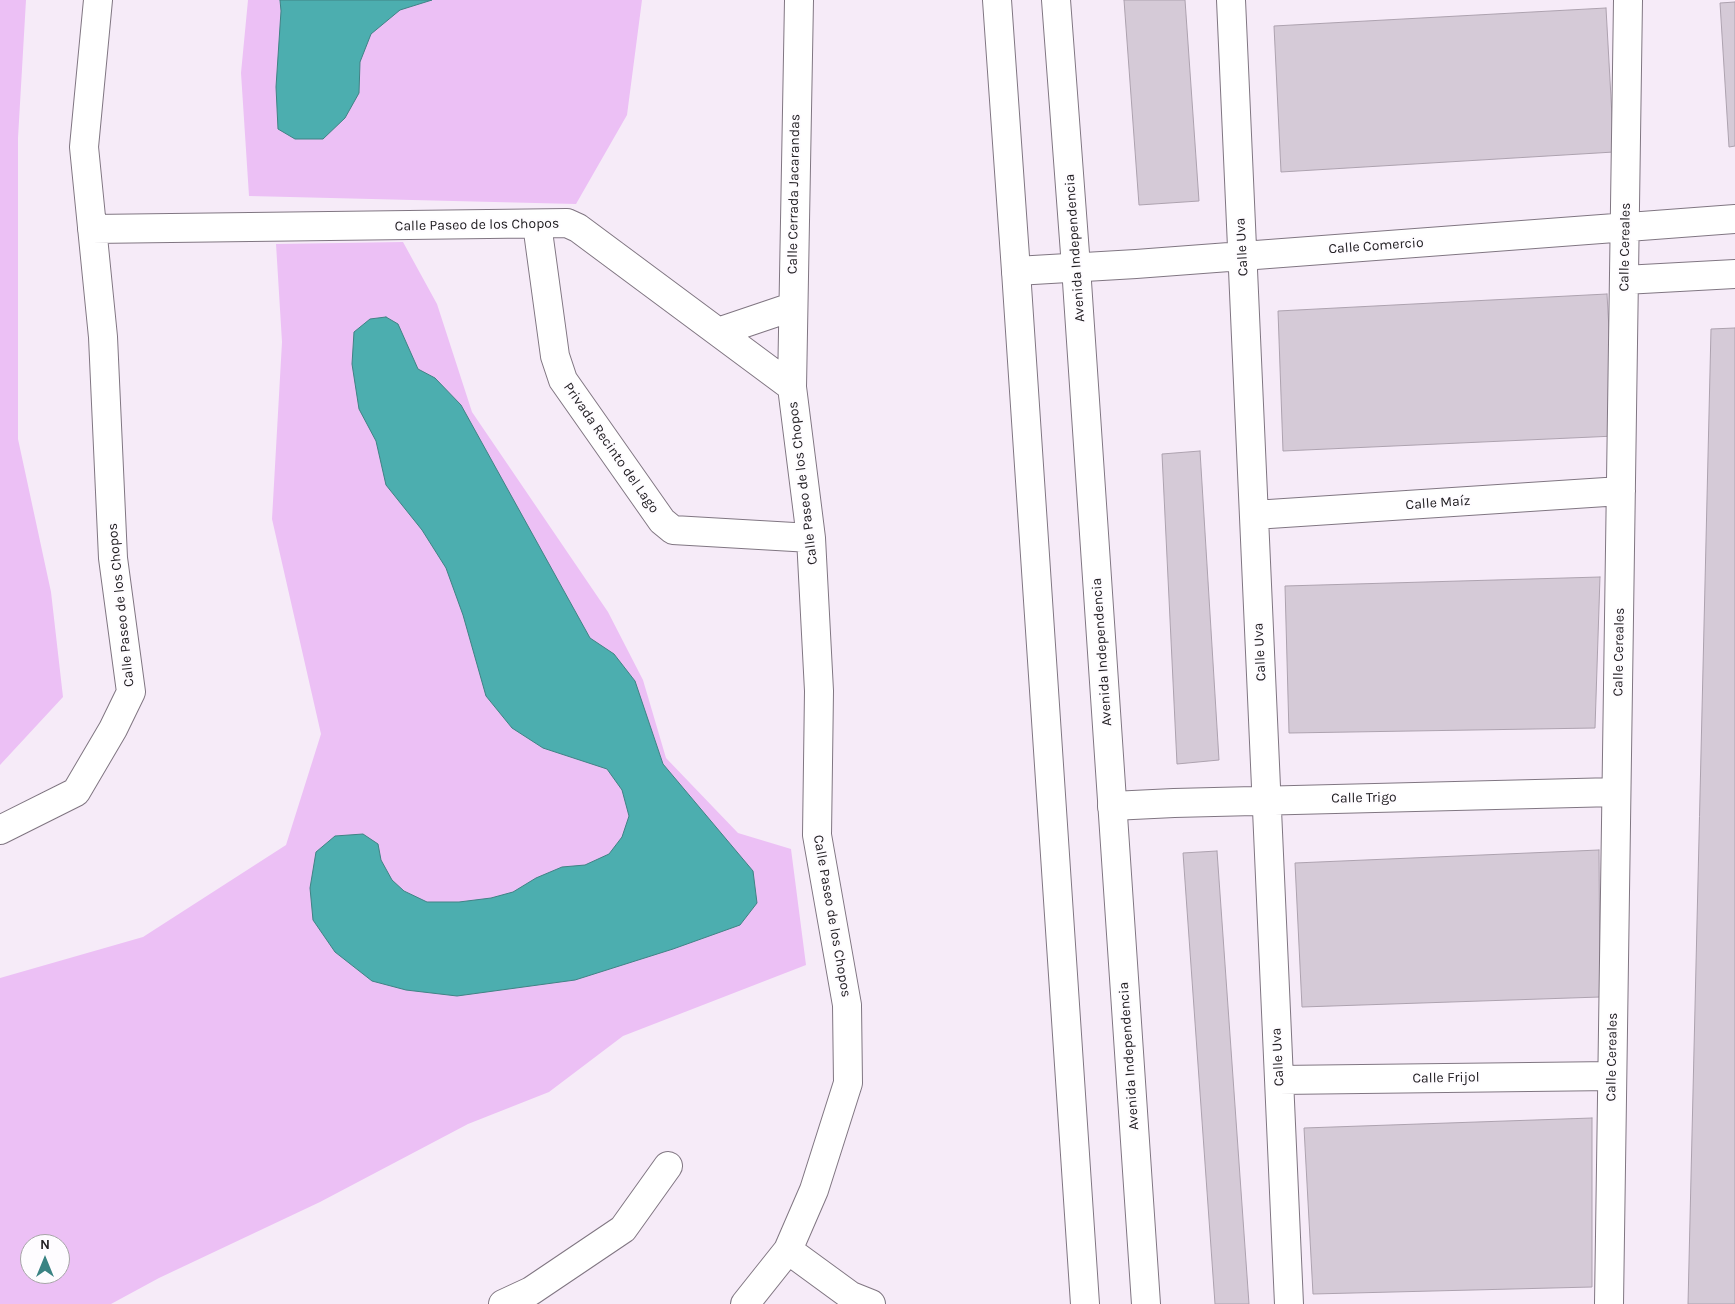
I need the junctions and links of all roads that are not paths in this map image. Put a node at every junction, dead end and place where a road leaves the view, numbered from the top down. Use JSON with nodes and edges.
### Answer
{"nodes":[{"id":1,"x":98,"y":0,"type":"edge"},
{"id":2,"x":798,"y":0,"type":"edge"},
{"id":3,"x":997,"y":0,"type":"edge"},
{"id":4,"x":1056,"y":0,"type":"edge"},
{"id":5,"x":1231,"y":0,"type":"edge"},
{"id":6,"x":1628,"y":0,"type":"edge"},
{"id":7,"x":1735,"y":219,"type":"edge"},
{"id":8,"x":537,"y":224,"type":"junction"},
{"id":9,"x":1625,"y":227,"type":"junction"},
{"id":10,"x":92,"y":229,"type":"junction"},
{"id":11,"x":1242,"y":255,"type":"junction"},
{"id":12,"x":1076,"y":267,"type":"junction"},
{"id":13,"x":1016,"y":271,"type":"junction"},
{"id":14,"x":1735,"y":274,"type":"edge"},
{"id":15,"x":1624,"y":280,"type":"junction"},
{"id":16,"x":792,"y":308,"type":"junction"},
{"id":17,"x":718,"y":332,"type":"junction"},
{"id":18,"x":792,"y":387,"type":"junction"},
{"id":19,"x":1621,"y":491,"type":"junction"},
{"id":20,"x":1254,"y":515,"type":"junction"},
{"id":21,"x":811,"y":538,"type":"junction"},
{"id":22,"x":1616,"y":792,"type":"junction"},
{"id":23,"x":1267,"y":800,"type":"junction"},
{"id":24,"x":1112,"y":806,"type":"junction"},
{"id":25,"x":0,"y":830,"type":"edge"},
{"id":26,"x":1612,"y":1076,"type":"junction"},
{"id":27,"x":1279,"y":1080,"type":"junction"},
{"id":28,"x":668,"y":1166,"type":"dead end"},
{"id":29,"x":788,"y":1250,"type":"junction"},
{"id":30,"x":503,"y":1304,"type":"edge"},
{"id":31,"x":745,"y":1304,"type":"edge"},
{"id":32,"x":871,"y":1304,"type":"edge"},
{"id":33,"x":1085,"y":1304,"type":"edge"},
{"id":34,"x":1146,"y":1304,"type":"edge"},
{"id":35,"x":1290,"y":1304,"type":"edge"},
{"id":36,"x":1608,"y":1304,"type":"edge"}],
"edges":[{"from":1,"to":10,"type":"street","name":"Calle Paseo de los Chopos"},
{"from":2,"to":16,"type":"street","name":"Calle Cerrada Jacarandas"},
{"from":3,"to":13,"type":"street"},
{"from":4,"to":12,"type":"street","name":"Avenida Independencia"},
{"from":5,"to":11,"type":"street","name":"Calle Uva"},
{"from":6,"to":9,"type":"street","name":"Calle Cereales"},
{"from":7,"to":9,"type":"street","name":"Calle Comercio"},
{"from":8,"to":10,"type":"street","name":"Calle Paseo de los Chopos"},
{"from":8,"to":17,"type":"street","name":"Calle Paseo de los Chopos"},
{"from":8,"to":21,"type":"street","name":"Privada Recinto del Lago"},
{"from":9,"to":11,"type":"street","name":"Calle Comercio"},
{"from":9,"to":15,"type":"street","name":"Calle Cereales"},
{"from":10,"to":25,"type":"street","name":"Calle Paseo de los Chopos"},
{"from":11,"to":12,"type":"street","name":"Calle Comercio"},
{"from":11,"to":20,"type":"street","name":"Calle Uva"},
{"from":12,"to":13,"type":"street","name":"Calle Comercio"},
{"from":12,"to":24,"type":"street","name":"Avenida Independencia"},
{"from":13,"to":33,"type":"street"},
{"from":14,"to":15,"type":"street"},
{"from":15,"to":19,"type":"street","name":"Calle Cereales"},
{"from":16,"to":17,"type":"street"},
{"from":16,"to":18,"type":"street","name":"Calle Cerrada Jacarandas"},
{"from":17,"to":18,"type":"street","name":"Calle Paseo de los Chopos"},
{"from":18,"to":21,"type":"street","name":"Calle Paseo de los Chopos"},
{"from":19,"to":20,"type":"street","name":"Calle Maíz"},
{"from":19,"to":22,"type":"street","name":"Calle Cereales"},
{"from":20,"to":23,"type":"street","name":"Calle Uva"},
{"from":21,"to":29,"type":"street","name":"Calle Paseo de los Chopos"},
{"from":22,"to":23,"type":"street","name":"Calle Trigo"},
{"from":22,"to":26,"type":"street","name":"Calle Cereales"},
{"from":23,"to":24,"type":"street","name":"Calle Trigo"},
{"from":23,"to":27,"type":"street","name":"Calle Uva"},
{"from":24,"to":34,"type":"street","name":"Avenida Independencia"},
{"from":26,"to":27,"type":"street","name":"Calle Frijol"},
{"from":26,"to":36,"type":"street","name":"Calle Cereales"},
{"from":27,"to":35,"type":"street","name":"Calle Uva"},
{"from":28,"to":30,"type":"street"},
{"from":29,"to":31,"type":"street","name":"Calle Paseo de los Chopos"},
{"from":29,"to":32,"type":"street"}]}
